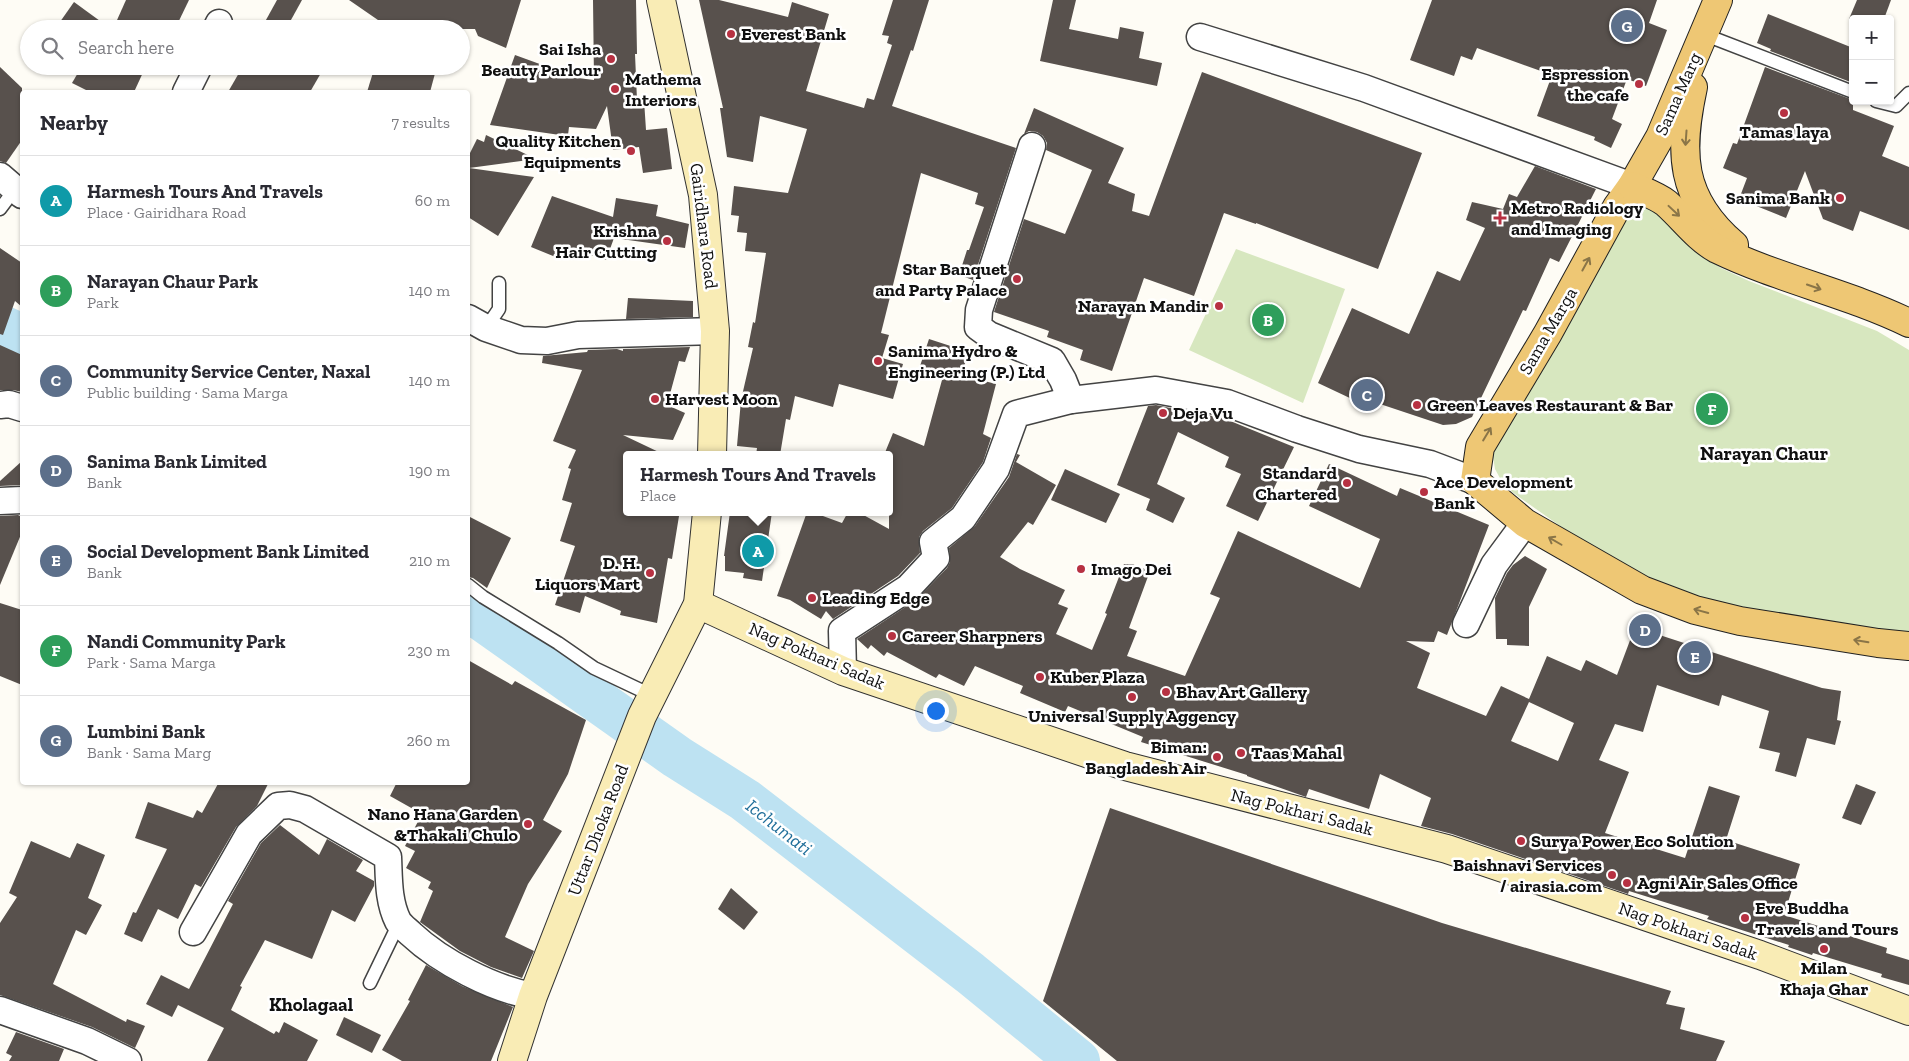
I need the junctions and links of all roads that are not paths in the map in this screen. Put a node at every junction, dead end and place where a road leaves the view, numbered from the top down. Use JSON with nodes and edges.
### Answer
{"nodes":[{"id":1,"x":661,"y":0,"type":"edge"},
{"id":2,"x":1717,"y":3,"type":"edge"},
{"id":3,"x":1708,"y":36,"type":"junction"},
{"id":4,"x":1200,"y":37,"type":"dead end"},
{"id":5,"x":194,"y":75,"type":"edge"},
{"id":6,"x":187,"y":90,"type":"edge"},
{"id":7,"x":1849,"y":90,"type":"edge"},
{"id":8,"x":1909,"y":93,"type":"edge"},
{"id":9,"x":1892,"y":105,"type":"edge"},
{"id":10,"x":1032,"y":146,"type":"dead end"},
{"id":11,"x":1632,"y":186,"type":"junction"},
{"id":12,"x":1767,"y":270,"type":"junction"},
{"id":13,"x":499,"y":283,"type":"dead end"},
{"id":14,"x":477,"y":323,"type":"edge"},
{"id":15,"x":1909,"y":323,"type":"edge"},
{"id":16,"x":715,"y":331,"type":"junction"},
{"id":17,"x":1071,"y":400,"type":"junction"},
{"id":18,"x":0,"y":405,"type":"edge"},
{"id":19,"x":20,"y":407,"type":"edge"},
{"id":20,"x":712,"y":451,"type":"edge"},
{"id":21,"x":1475,"y":481,"type":"junction"},
{"id":22,"x":20,"y":500,"type":"edge"},
{"id":23,"x":0,"y":501,"type":"edge"},
{"id":24,"x":707,"y":516,"type":"edge"},
{"id":25,"x":1525,"y":523,"type":"junction"},
{"id":26,"x":470,"y":586,"type":"edge"},
{"id":27,"x":698,"y":604,"type":"junction"},
{"id":28,"x":1466,"y":624,"type":"dead end"},
{"id":29,"x":1909,"y":646,"type":"edge"},
{"id":30,"x":844,"y":671,"type":"junction"},
{"id":31,"x":647,"y":705,"type":"junction"},
{"id":32,"x":399,"y":922,"type":"junction"},
{"id":33,"x":194,"y":932,"type":"dead end"},
{"id":34,"x":370,"y":983,"type":"dead end"},
{"id":35,"x":533,"y":996,"type":"junction"},
{"id":36,"x":0,"y":1010,"type":"edge"},
{"id":37,"x":1909,"y":1011,"type":"edge"},
{"id":38,"x":128,"y":1061,"type":"edge"},
{"id":39,"x":512,"y":1061,"type":"edge"}],
"edges":[{"from":1,"to":16,"type":"main road","name":"Gairidhara Road"},
{"from":2,"to":3,"type":"main road"},
{"from":2,"to":11,"type":"main road","name":"Sama Marg"},
{"from":3,"to":7,"type":"lane"},
{"from":3,"to":12,"type":"main road","one_way":true},
{"from":4,"to":11,"type":"street"},
{"from":5,"to":6,"type":"street"},
{"from":8,"to":9,"type":"lane"},
{"from":10,"to":17,"type":"street"},
{"from":11,"to":12,"type":"main road","one_way":true},
{"from":21,"to":11,"type":"main road","name":"Sama Marga","one_way":true},
{"from":12,"to":15,"type":"main road","one_way":true},
{"from":13,"to":14,"type":"lane"},
{"from":14,"to":16,"type":"street"},
{"from":16,"to":20,"type":"main road","name":"Gairidhara Road"},
{"from":17,"to":21,"type":"street"},
{"from":17,"to":30,"type":"street"},
{"from":18,"to":19,"type":"street"},
{"from":21,"to":25,"type":"main road"},
{"from":22,"to":23,"type":"street"},
{"from":24,"to":27,"type":"main road"},
{"from":25,"to":28,"type":"street"},
{"from":29,"to":25,"type":"main road","one_way":true},
{"from":26,"to":31,"type":"lane"},
{"from":27,"to":30,"type":"main road","name":"Nag Pokhari Sadak"},
{"from":27,"to":31,"type":"main road","name":"Uttar Dhoka Road"},
{"from":30,"to":37,"type":"main road","name":"Nag Pokhari Sadak"},
{"from":31,"to":35,"type":"main road","name":"Uttar Dhoka Road"},
{"from":32,"to":33,"type":"street"},
{"from":32,"to":34,"type":"lane"},
{"from":32,"to":35,"type":"street"},
{"from":35,"to":39,"type":"main road","name":"Uttar Dhoka Road"},
{"from":36,"to":38,"type":"street"}]}
